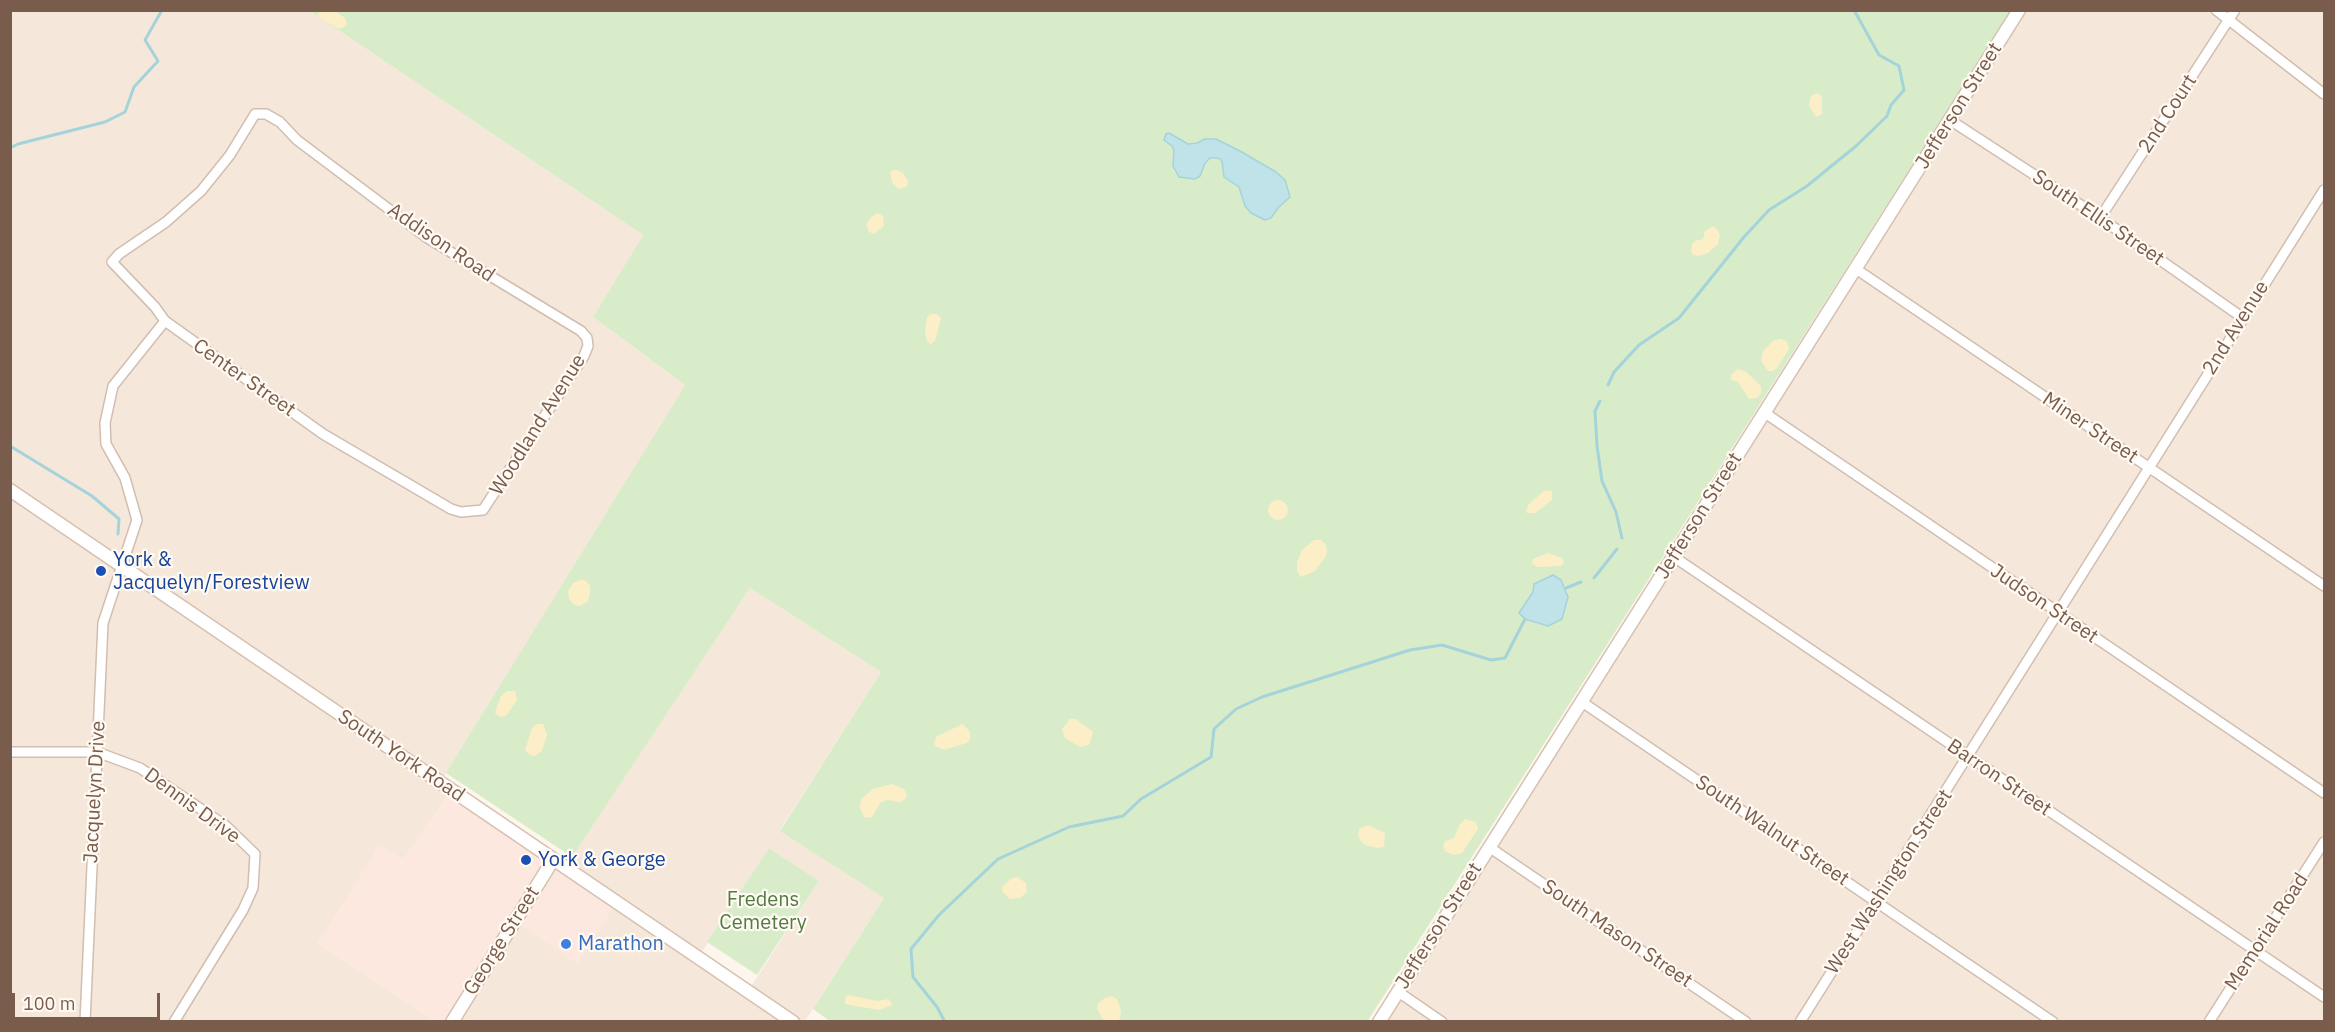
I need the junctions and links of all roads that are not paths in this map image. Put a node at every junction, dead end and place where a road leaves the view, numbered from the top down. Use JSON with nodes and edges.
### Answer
{"nodes":[{"id":1,"x":2019,"y":10,"type":"edge"},
{"id":2,"x":2216,"y":10,"type":"edge"},
{"id":3,"x":2235,"y":10,"type":"edge"},
{"id":4,"x":2228,"y":21,"type":"junction"},
{"id":5,"x":2325,"y":94,"type":"edge"},
{"id":6,"x":1950,"y":120,"type":"junction"},
{"id":7,"x":2325,"y":190,"type":"edge"},
{"id":8,"x":2100,"y":218,"type":"junction"},
{"id":9,"x":166,"y":222,"type":"joint"},
{"id":10,"x":1856,"y":269,"type":"junction"},
{"id":11,"x":2243,"y":318,"type":"junction"},
{"id":12,"x":165,"y":321,"type":"junction"},
{"id":13,"x":588,"y":341,"type":"joint"},
{"id":14,"x":1765,"y":413,"type":"junction"},
{"id":15,"x":2148,"y":467,"type":"junction"},
{"id":16,"x":10,"y":490,"type":"edge"},
{"id":17,"x":451,"y":509,"type":"joint"},
{"id":18,"x":1674,"y":557,"type":"junction"},
{"id":19,"x":123,"y":566,"type":"junction"},
{"id":20,"x":2325,"y":586,"type":"edge"},
{"id":21,"x":2058,"y":614,"type":"junction"},
{"id":22,"x":1582,"y":702,"type":"junction"},
{"id":23,"x":10,"y":752,"type":"edge"},
{"id":24,"x":97,"y":752,"type":"junction"},
{"id":25,"x":1968,"y":757,"type":"junction"},
{"id":26,"x":2325,"y":793,"type":"edge"},
{"id":27,"x":2325,"y":842,"type":"edge"},
{"id":28,"x":1489,"y":847,"type":"junction"},
{"id":29,"x":553,"y":860,"type":"junction"},
{"id":30,"x":1876,"y":902,"type":"junction"},
{"id":31,"x":2254,"y":950,"type":"junction"},
{"id":32,"x":1397,"y":991,"type":"junction"},
{"id":33,"x":2325,"y":997,"type":"edge"},
{"id":34,"x":85,"y":1022,"type":"edge"},
{"id":35,"x":174,"y":1022,"type":"edge"},
{"id":36,"x":452,"y":1022,"type":"edge"},
{"id":37,"x":793,"y":1022,"type":"edge"},
{"id":38,"x":1379,"y":1022,"type":"edge"},
{"id":39,"x":1442,"y":1022,"type":"edge"},
{"id":40,"x":1746,"y":1022,"type":"edge"},
{"id":41,"x":1800,"y":1022,"type":"edge"},
{"id":42,"x":2053,"y":1022,"type":"edge"},
{"id":43,"x":2209,"y":1022,"type":"edge"}],
"edges":[{"from":1,"to":6,"type":"street","name":"Jefferson Street"},
{"from":2,"to":4,"type":"street"},
{"from":3,"to":4,"type":"street","name":"2nd Court"},
{"from":4,"to":5,"type":"street"},
{"from":4,"to":8,"type":"street","name":"2nd Court"},
{"from":6,"to":8,"type":"street","name":"South Ellis Street"},
{"from":6,"to":10,"type":"street","name":"Jefferson Street"},
{"from":7,"to":11,"type":"street","name":"2nd Avenue"},
{"from":8,"to":11,"type":"street","name":"South Ellis Street"},
{"from":9,"to":12,"type":"street","name":"Center Street"},
{"from":9,"to":13,"type":"street","name":"Addison Road"},
{"from":10,"to":14,"type":"street","name":"Jefferson Street"},
{"from":10,"to":15,"type":"street","name":"Miner Street"},
{"from":11,"to":15,"type":"street","name":"2nd Avenue"},
{"from":12,"to":17,"type":"street","name":"Center Street"},
{"from":12,"to":19,"type":"street","name":"Jacquelyn Drive"},
{"from":13,"to":17,"type":"street","name":"Woodland Avenue"},
{"from":14,"to":18,"type":"street","name":"Jefferson Street"},
{"from":14,"to":21,"type":"street","name":"Judson Street"},
{"from":15,"to":20,"type":"street","name":"Miner Street"},
{"from":15,"to":21,"type":"street","name":"West Washington Street"},
{"from":16,"to":19,"type":"street","name":"South York Road"},
{"from":18,"to":22,"type":"street","name":"Jefferson Street"},
{"from":18,"to":25,"type":"street","name":"Barron Street"},
{"from":19,"to":24,"type":"street","name":"Jacquelyn Drive"},
{"from":19,"to":29,"type":"street","name":"South York Road"},
{"from":21,"to":25,"type":"street","name":"West Washington Street"},
{"from":21,"to":26,"type":"street","name":"Judson Street"},
{"from":22,"to":28,"type":"street","name":"Jefferson Street"},
{"from":22,"to":30,"type":"street","name":"South Walnut Street"},
{"from":23,"to":24,"type":"street","name":"Dennis Drive"},
{"from":24,"to":34,"type":"street","name":"Jacquelyn Drive"},
{"from":24,"to":35,"type":"street","name":"Dennis Drive"},
{"from":25,"to":30,"type":"street","name":"West Washington Street"},
{"from":25,"to":31,"type":"street","name":"Barron Street"},
{"from":27,"to":31,"type":"street","name":"Memorial Road"},
{"from":28,"to":32,"type":"street","name":"Jefferson Street"},
{"from":28,"to":40,"type":"street","name":"South Mason Street"},
{"from":29,"to":36,"type":"street","name":"George Street"},
{"from":29,"to":37,"type":"street","name":"South York Road"},
{"from":30,"to":41,"type":"street","name":"West Washington Street"},
{"from":30,"to":42,"type":"street","name":"South Walnut Street"},
{"from":31,"to":33,"type":"street","name":"Barron Street"},
{"from":31,"to":43,"type":"street","name":"Memorial Road"},
{"from":32,"to":38,"type":"street","name":"Jefferson Street"},
{"from":32,"to":39,"type":"street"}]}
